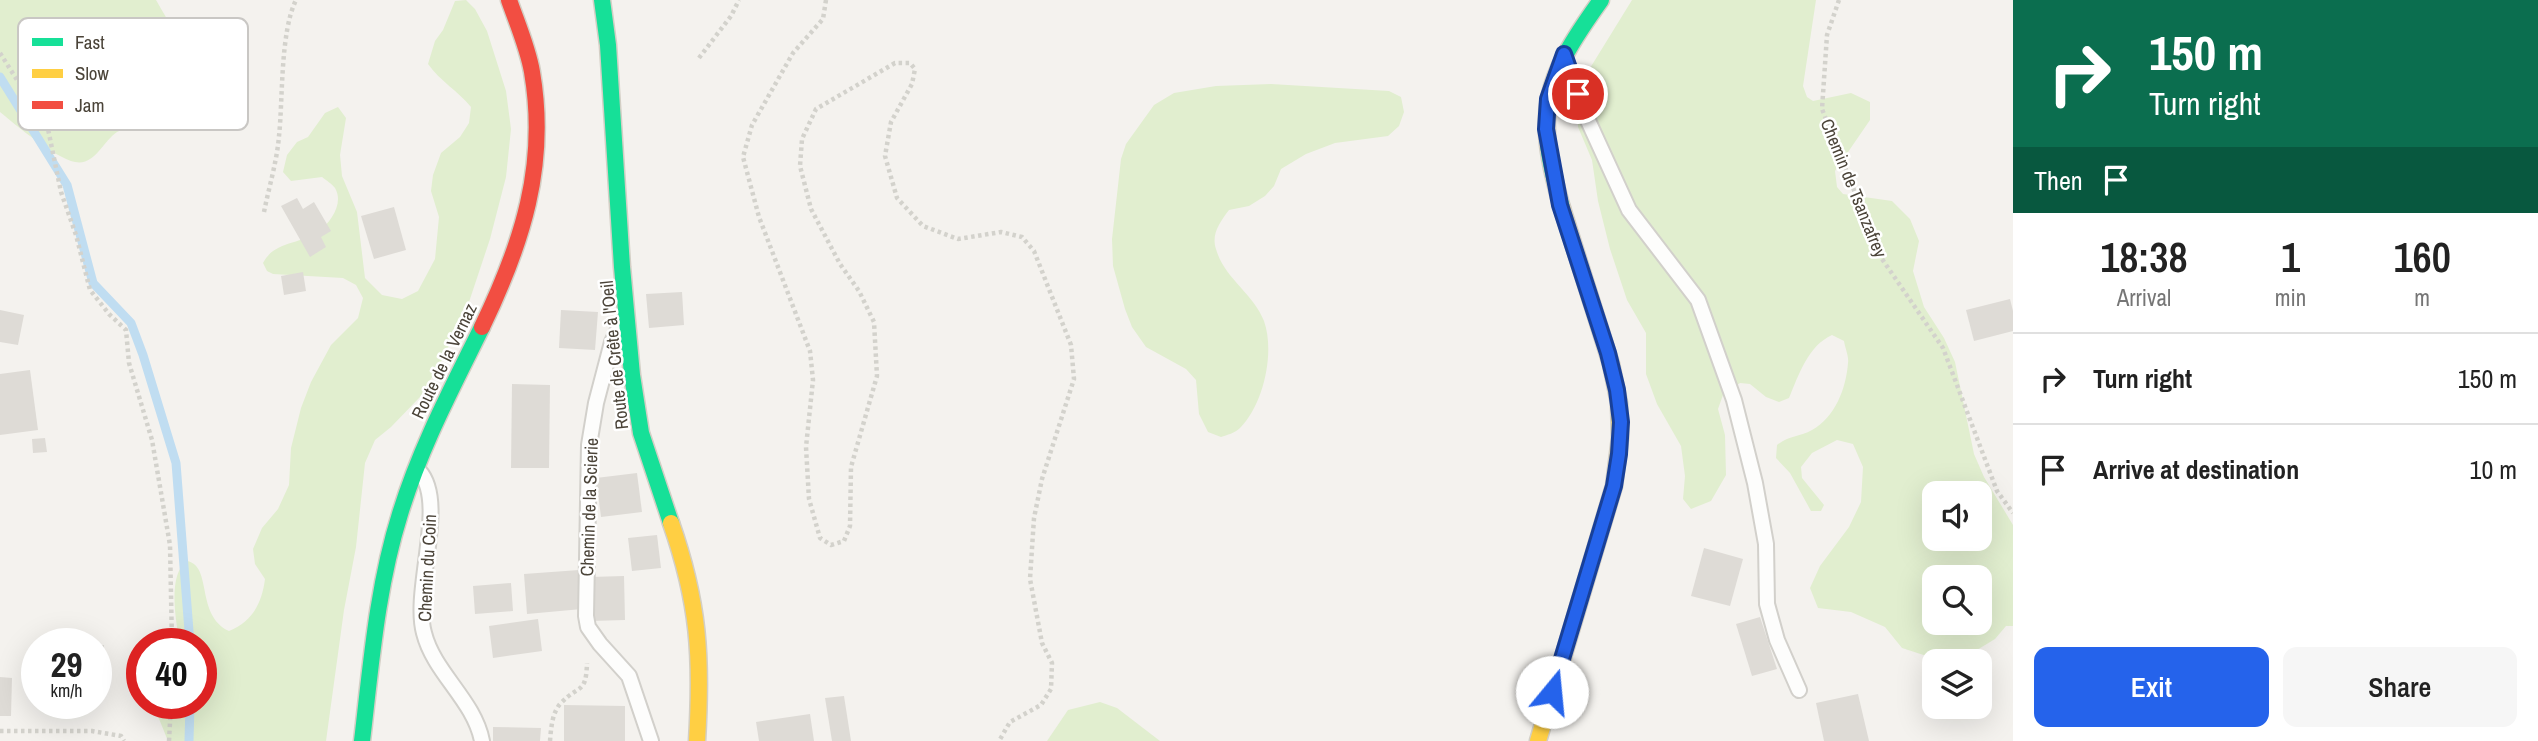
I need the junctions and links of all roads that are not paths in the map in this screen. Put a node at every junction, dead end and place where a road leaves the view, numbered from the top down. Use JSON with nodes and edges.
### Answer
{"nodes":[{"id":1,"x":509,"y":0,"type":"edge"},
{"id":2,"x":602,"y":0,"type":"edge"},
{"id":3,"x":1601,"y":0,"type":"edge"},
{"id":4,"x":1564,"y":54,"type":"junction"},
{"id":5,"x":628,"y":324,"type":"junction"},
{"id":6,"x":416,"y":468,"type":"junction"},
{"id":7,"x":1799,"y":690,"type":"dead end"},
{"id":8,"x":362,"y":741,"type":"edge"},
{"id":9,"x":482,"y":741,"type":"edge"},
{"id":10,"x":651,"y":741,"type":"edge"},
{"id":11,"x":697,"y":741,"type":"edge"},
{"id":12,"x":1538,"y":741,"type":"edge"}],
"edges":[{"from":1,"to":6,"type":"street","name":"Route de la Vernaz"},
{"from":2,"to":5,"type":"street","name":"Route de Crête à l'Oeil"},
{"from":3,"to":4,"type":"street"},
{"from":4,"to":7,"type":"lane"},
{"from":4,"to":12,"type":"street"},
{"from":5,"to":10,"type":"lane","name":"Chemin de la Scierie"},
{"from":5,"to":11,"type":"street","name":"Route de Crête à l'Oeil"},
{"from":6,"to":8,"type":"street","name":"Route de la Vernaz"},
{"from":6,"to":9,"type":"lane","name":"Chemin du Coin"}]}
